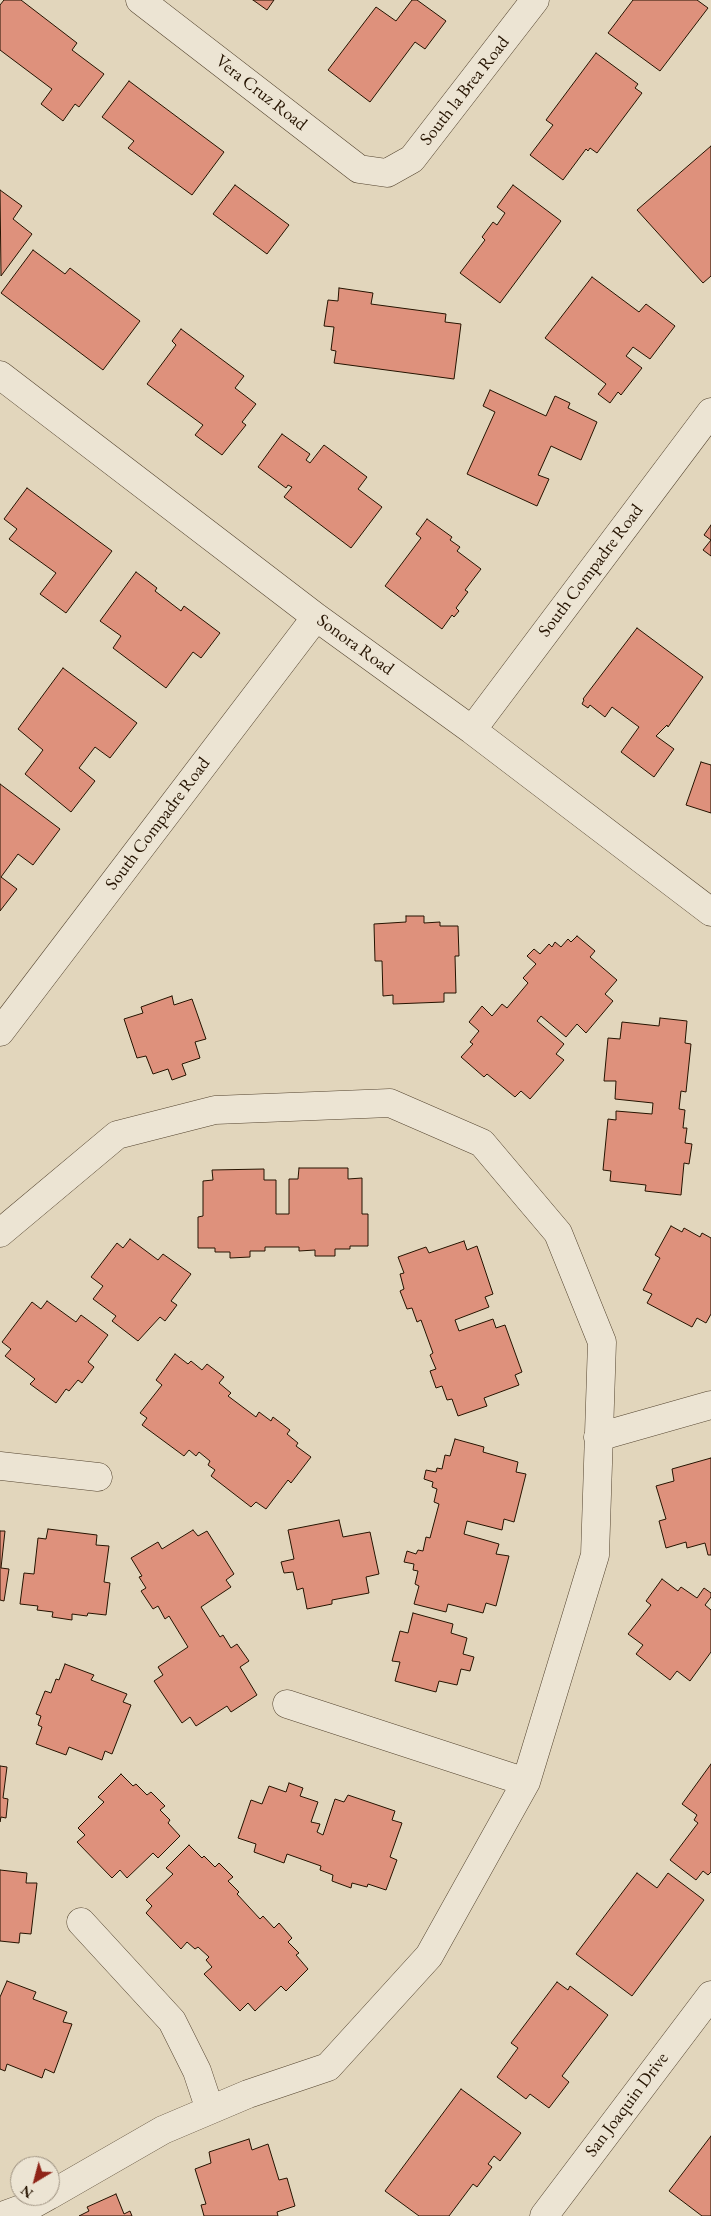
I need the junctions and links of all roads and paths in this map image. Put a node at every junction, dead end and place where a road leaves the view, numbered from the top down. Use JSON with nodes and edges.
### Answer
{"nodes":[{"id":1,"x":140,"y":0,"type":"edge"},
{"id":2,"x":535,"y":0,"type":"edge"},
{"id":3,"x":387,"y":173,"type":"joint"},
{"id":4,"x":0,"y":375,"type":"edge"},
{"id":5,"x":711,"y":412,"type":"edge"},
{"id":6,"x":316,"y":617,"type":"junction"},
{"id":7,"x":472,"y":730,"type":"junction"},
{"id":8,"x":711,"y":912,"type":"edge"},
{"id":9,"x":0,"y":1032,"type":"edge"},
{"id":10,"x":0,"y":1232,"type":"edge"},
{"id":11,"x":711,"y":1405,"type":"edge"},
{"id":12,"x":598,"y":1436,"type":"junction"},
{"id":13,"x":0,"y":1466,"type":"edge"},
{"id":14,"x":98,"y":1477,"type":"dead end"},
{"id":15,"x":288,"y":1704,"type":"dead end"},
{"id":16,"x":526,"y":1782,"type":"junction"},
{"id":17,"x":81,"y":1922,"type":"dead end"},
{"id":18,"x":711,"y":1995,"type":"edge"},
{"id":19,"x":210,"y":2110,"type":"junction"},
{"id":20,"x":60,"y":2189,"type":"edge"},
{"id":21,"x":29,"y":2206,"type":"edge"},
{"id":22,"x":2,"y":2216,"type":"edge"},
{"id":23,"x":544,"y":2216,"type":"edge"}],
"edges":[{"from":1,"to":3,"type":"street","name":"Vera Cruz Road"},
{"from":2,"to":3,"type":"street","name":"South la Brea Road"},
{"from":4,"to":6,"type":"street","name":"Sonora Road"},
{"from":5,"to":7,"type":"street","name":"South Compadre Road"},
{"from":6,"to":7,"type":"street","name":"Sonora Road"},
{"from":6,"to":9,"type":"street","name":"South Compadre Road"},
{"from":7,"to":8,"type":"street","name":"Sonora Road"},
{"from":10,"to":12,"type":"street"},
{"from":11,"to":12,"type":"street"},
{"from":12,"to":16,"type":"street"},
{"from":13,"to":14,"type":"street"},
{"from":15,"to":16,"type":"street"},
{"from":16,"to":19,"type":"street"},
{"from":17,"to":19,"type":"street"},
{"from":18,"to":23,"type":"street","name":"San Joaquin Drive"},
{"from":19,"to":20,"type":"street"},
{"from":21,"to":22,"type":"street"}]}
